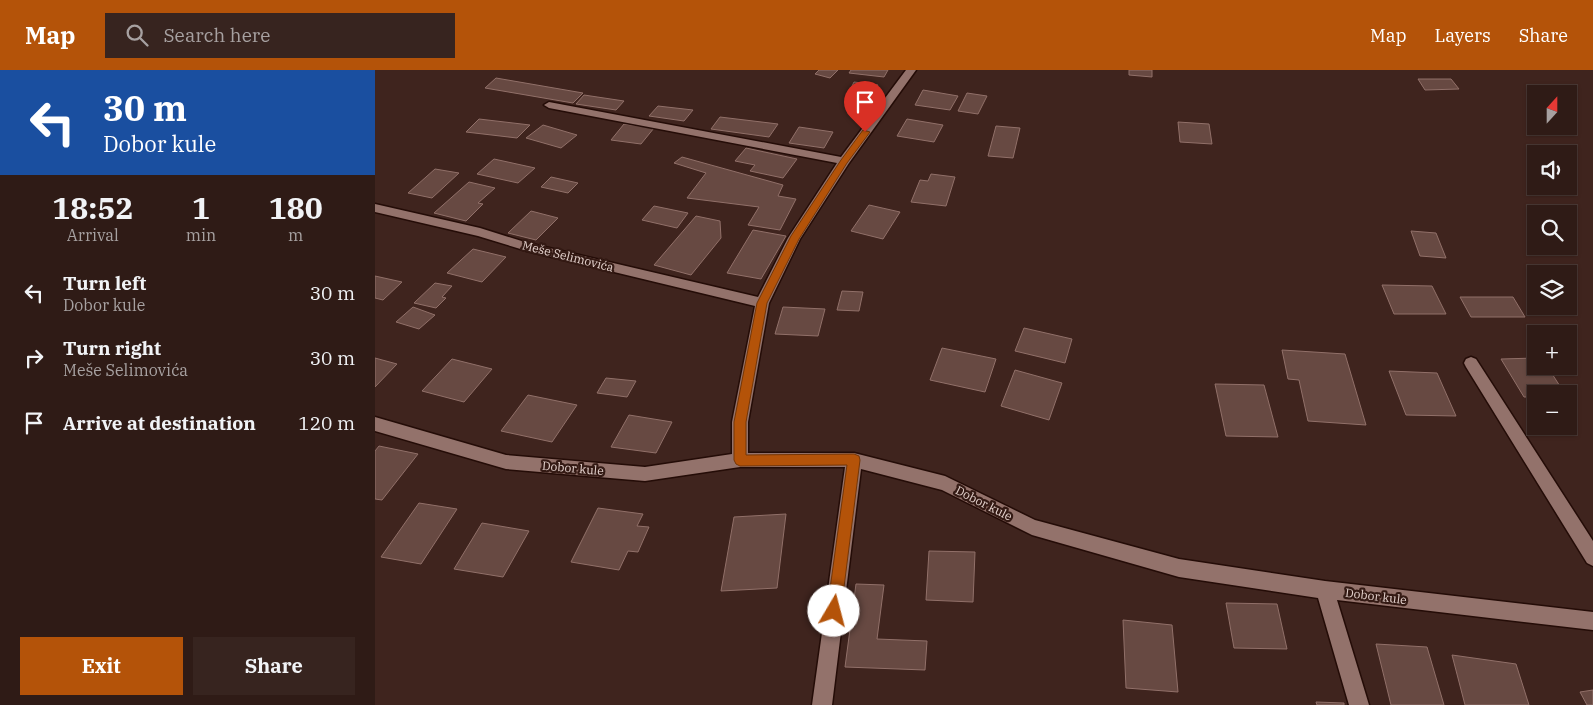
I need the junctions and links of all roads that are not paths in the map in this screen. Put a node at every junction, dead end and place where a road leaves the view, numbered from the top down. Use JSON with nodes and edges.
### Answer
{"nodes":[{"id":1,"x":911,"y":70,"type":"edge"},
{"id":2,"x":549,"y":105,"type":"dead end"},
{"id":3,"x":844,"y":162,"type":"junction"},
{"id":4,"x":375,"y":208,"type":"edge"},
{"id":5,"x":762,"y":303,"type":"junction"},
{"id":6,"x":1471,"y":363,"type":"dead end"},
{"id":7,"x":375,"y":424,"type":"edge"},
{"id":8,"x":740,"y":460,"type":"junction"},
{"id":9,"x":854,"y":460,"type":"junction"},
{"id":10,"x":1593,"y":556,"type":"edge"},
{"id":11,"x":1325,"y":590,"type":"junction"},
{"id":12,"x":1593,"y":621,"type":"edge"},
{"id":13,"x":822,"y":705,"type":"edge"},
{"id":14,"x":1359,"y":705,"type":"edge"}],
"edges":[{"from":1,"to":3,"type":"street"},
{"from":2,"to":3,"type":"street"},
{"from":3,"to":5,"type":"street"},
{"from":4,"to":5,"type":"street","name":"Meše Selimovića"},
{"from":5,"to":8,"type":"street"},
{"from":6,"to":10,"type":"street"},
{"from":7,"to":8,"type":"street","name":"Dobor kule"},
{"from":8,"to":9,"type":"street","name":"Dobor kule"},
{"from":9,"to":11,"type":"street","name":"Dobor kule"},
{"from":9,"to":13,"type":"street"},
{"from":11,"to":12,"type":"street","name":"Dobor kule"},
{"from":11,"to":14,"type":"street"}]}
